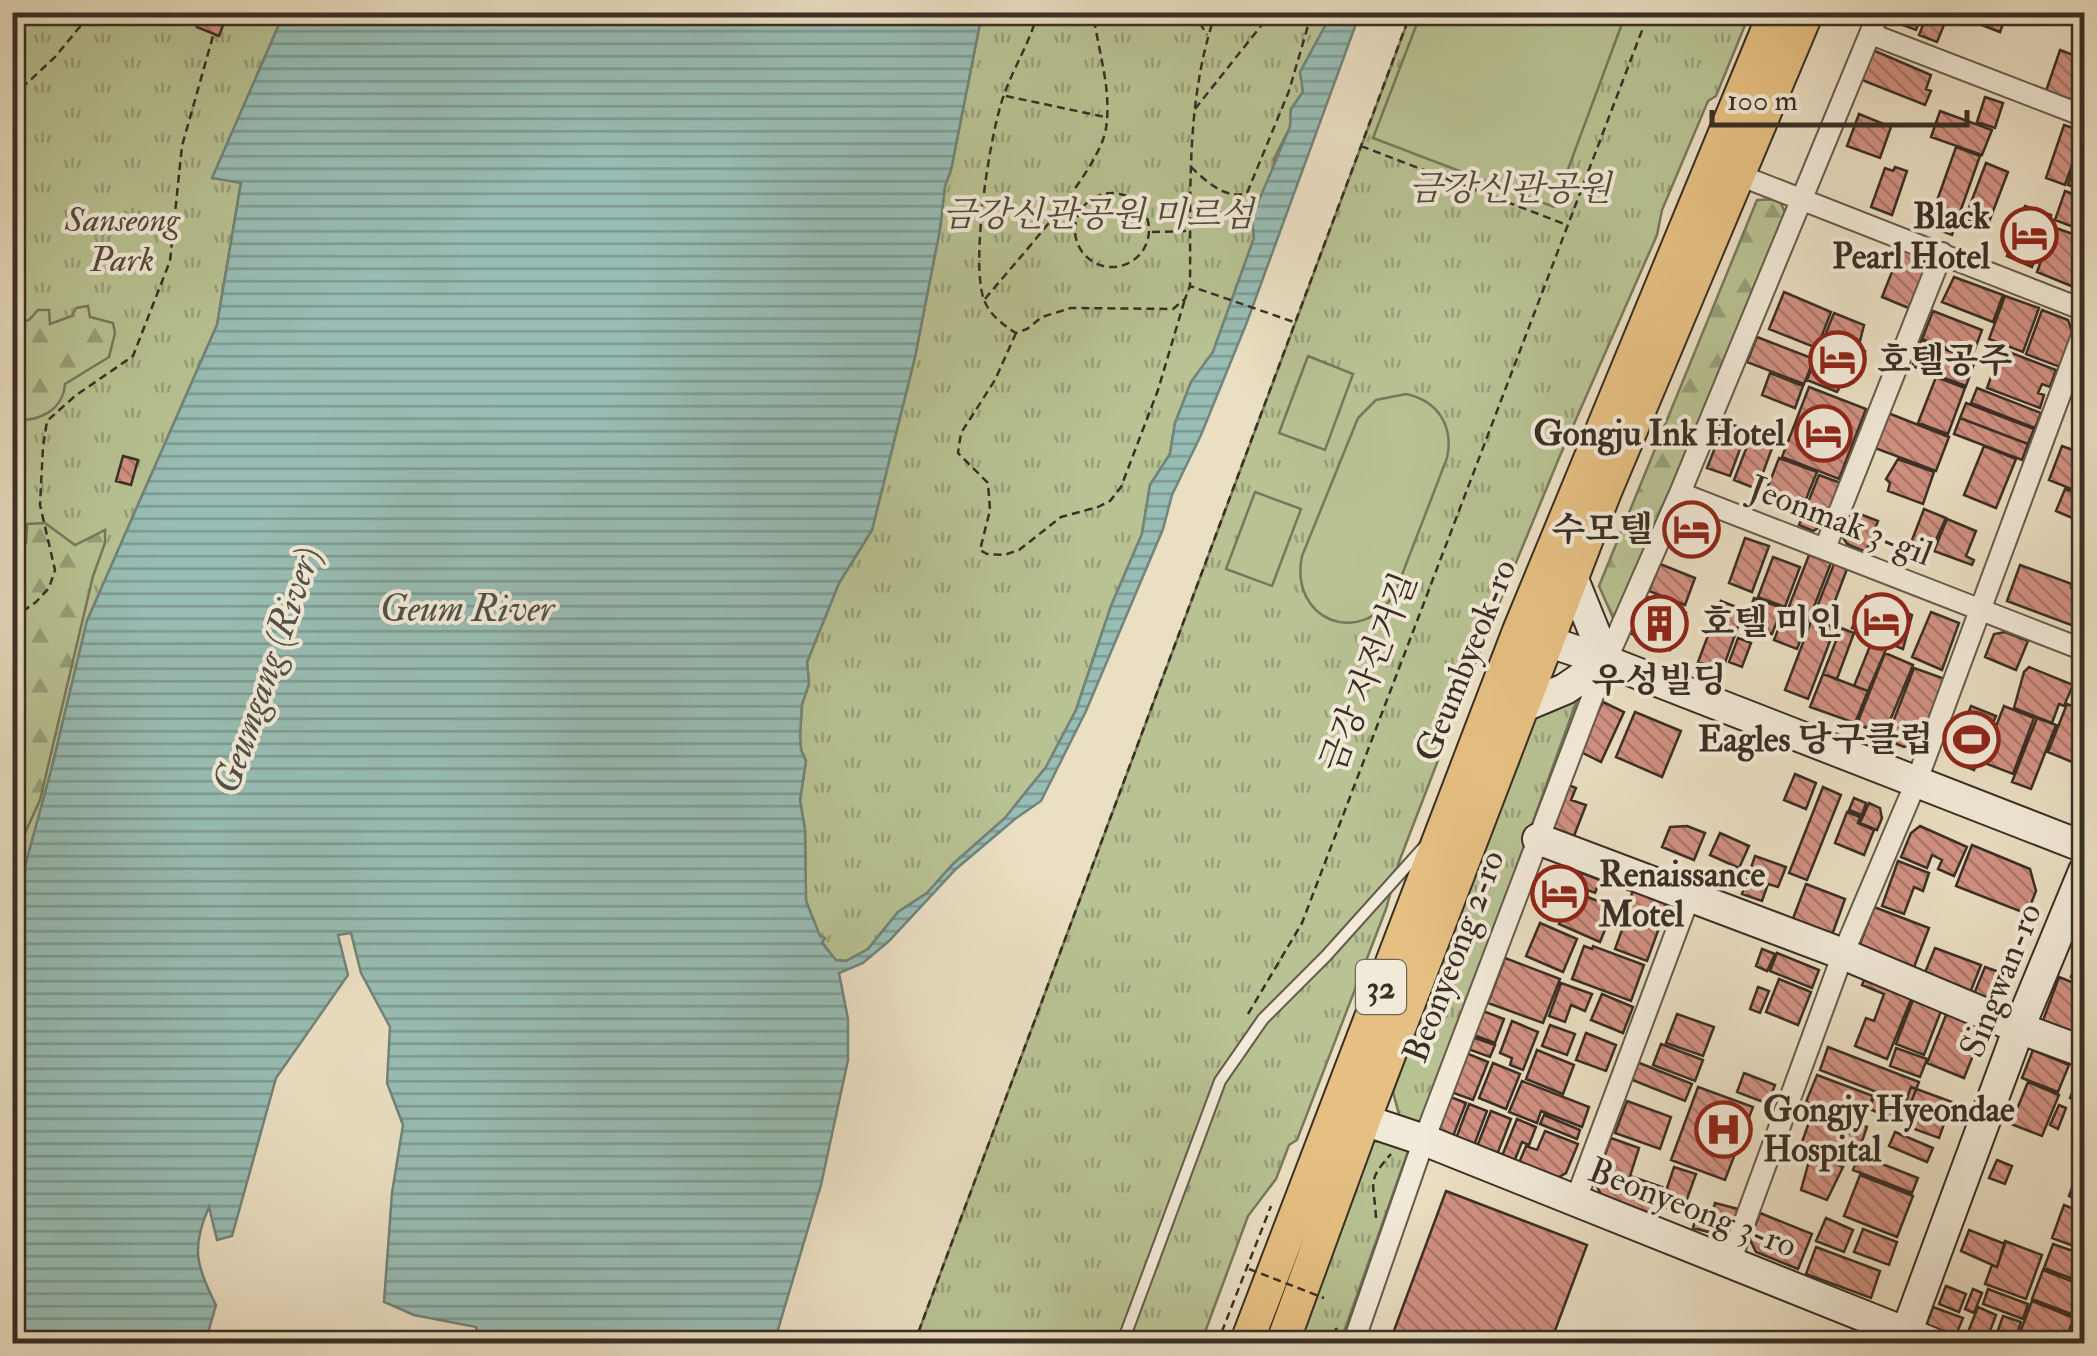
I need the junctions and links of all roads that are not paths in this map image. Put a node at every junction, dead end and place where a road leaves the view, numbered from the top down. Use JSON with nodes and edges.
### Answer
{"nodes":[{"id":1,"x":1774,"y":12,"type":"edge"},
{"id":2,"x":1792,"y":12,"type":"edge"},
{"id":3,"x":1807,"y":12,"type":"edge"},
{"id":4,"x":1880,"y":12,"type":"edge"},
{"id":5,"x":1871,"y":34,"type":"junction"},
{"id":6,"x":1791,"y":52,"type":"junction"},
{"id":7,"x":2084,"y":116,"type":"edge"},
{"id":8,"x":1739,"y":176,"type":"junction"},
{"id":9,"x":1800,"y":199,"type":"junction"},
{"id":10,"x":1942,"y":254,"type":"junction"},
{"id":11,"x":2084,"y":310,"type":"edge"},
{"id":12,"x":2084,"y":330,"type":"edge"},
{"id":13,"x":1680,"y":494,"type":"junction"},
{"id":14,"x":1825,"y":548,"type":"junction"},
{"id":15,"x":1572,"y":577,"type":"junction"},
{"id":16,"x":1982,"y":609,"type":"junction"},
{"id":17,"x":1533,"y":637,"type":"junction"},
{"id":18,"x":2084,"y":650,"type":"edge"},
{"id":19,"x":1606,"y":661,"type":"junction"},
{"id":20,"x":1522,"y":707,"type":"junction"},
{"id":21,"x":1917,"y":780,"type":"junction"},
{"id":22,"x":1440,"y":832,"type":"junction"},
{"id":23,"x":1538,"y":838,"type":"junction"},
{"id":24,"x":2084,"y":847,"type":"edge"},
{"id":25,"x":2084,"y":871,"type":"edge"},
{"id":26,"x":1690,"y":895,"type":"junction"},
{"id":27,"x":1844,"y":954,"type":"junction"},
{"id":28,"x":2019,"y":1028,"type":"junction"},
{"id":29,"x":2084,"y":1052,"type":"edge"},
{"id":30,"x":1364,"y":1120,"type":"junction"},
{"id":31,"x":1411,"y":1142,"type":"junction"},
{"id":32,"x":1576,"y":1202,"type":"junction"},
{"id":33,"x":1730,"y":1262,"type":"junction"},
{"id":34,"x":1914,"y":1340,"type":"edge"},
{"id":35,"x":1122,"y":1343,"type":"edge"},
{"id":36,"x":1246,"y":1344,"type":"edge"},
{"id":37,"x":1282,"y":1344,"type":"edge"},
{"id":38,"x":1353,"y":1344,"type":"edge"}],
"edges":[{"from":1,"to":17,"type":"main road","name":"Geumbyeok-ro","number":"32"},
{"from":2,"to":6,"type":"main road"},
{"from":3,"to":6,"type":"main road","name":"Geumbyeok-ro","number":"32"},
{"from":4,"to":5,"type":"street"},
{"from":5,"to":7,"type":"street"},
{"from":5,"to":9,"type":"street"},
{"from":6,"to":8,"type":"main road","name":"Geumbyeok-ro","number":"32"},
{"from":8,"to":9,"type":"street"},
{"from":8,"to":15,"type":"main road","name":"Geumbyeok-ro","number":"32"},
{"from":9,"to":10,"type":"street"},
{"from":9,"to":13,"type":"street"},
{"from":10,"to":11,"type":"street"},
{"from":10,"to":14,"type":"street"},
{"from":12,"to":16,"type":"street"},
{"from":13,"to":14,"type":"street","name":"Jeonmak 3-gil"},
{"from":13,"to":19,"type":"street"},
{"from":14,"to":16,"type":"street","name":"Jeonmak 3-gil"},
{"from":15,"to":17,"type":"main road","name":"Geumbyeok-ro","number":"32"},
{"from":15,"to":19,"type":"main road"},
{"from":16,"to":18,"type":"street","name":"Jeonmak 3-gil"},
{"from":16,"to":21,"type":"street"},
{"from":17,"to":19,"type":"main road"},
{"from":17,"to":20,"type":"main road","name":"Geumbyeok-ro","number":"32"},
{"from":17,"to":22,"type":"main road","name":"Geumbyeok-ro","number":"32"},
{"from":19,"to":20,"type":"main road"},
{"from":19,"to":21,"type":"main road"},
{"from":19,"to":23,"type":"street"},
{"from":20,"to":30,"type":"main road","name":"Geumbyeok-ro","number":"32"},
{"from":21,"to":24,"type":"main road"},
{"from":21,"to":27,"type":"street"},
{"from":22,"to":35,"type":"lane"},
{"from":22,"to":36,"type":"main road","name":"Geumbyeok-ro","number":"32"},
{"from":23,"to":26,"type":"main road","name":"Beonyeong 2-ro"},
{"from":23,"to":31,"type":"street","name":"Beonyeong 2-ro"},
{"from":25,"to":28,"type":"main road","name":"Singwan-ro"},
{"from":26,"to":27,"type":"main road","name":"Beonyeong 2-ro"},
{"from":26,"to":32,"type":"street"},
{"from":27,"to":28,"type":"main road","name":"Beonyeong 2-ro"},
{"from":27,"to":33,"type":"street"},
{"from":28,"to":29,"type":"main road","name":"Beonyeong 2-ro"},
{"from":28,"to":34,"type":"main road","name":"Singwan-ro"},
{"from":30,"to":31,"type":"main road","name":"Beonyeong 3-ro"},
{"from":30,"to":37,"type":"main road","name":"Geumbyeok-ro","number":"32"},
{"from":31,"to":32,"type":"main road","name":"Beonyeong 3-ro"},
{"from":31,"to":38,"type":"street"},
{"from":32,"to":33,"type":"main road","name":"Beonyeong 3-ro"},
{"from":33,"to":34,"type":"main road","name":"Beonyeong 3-ro"}]}
